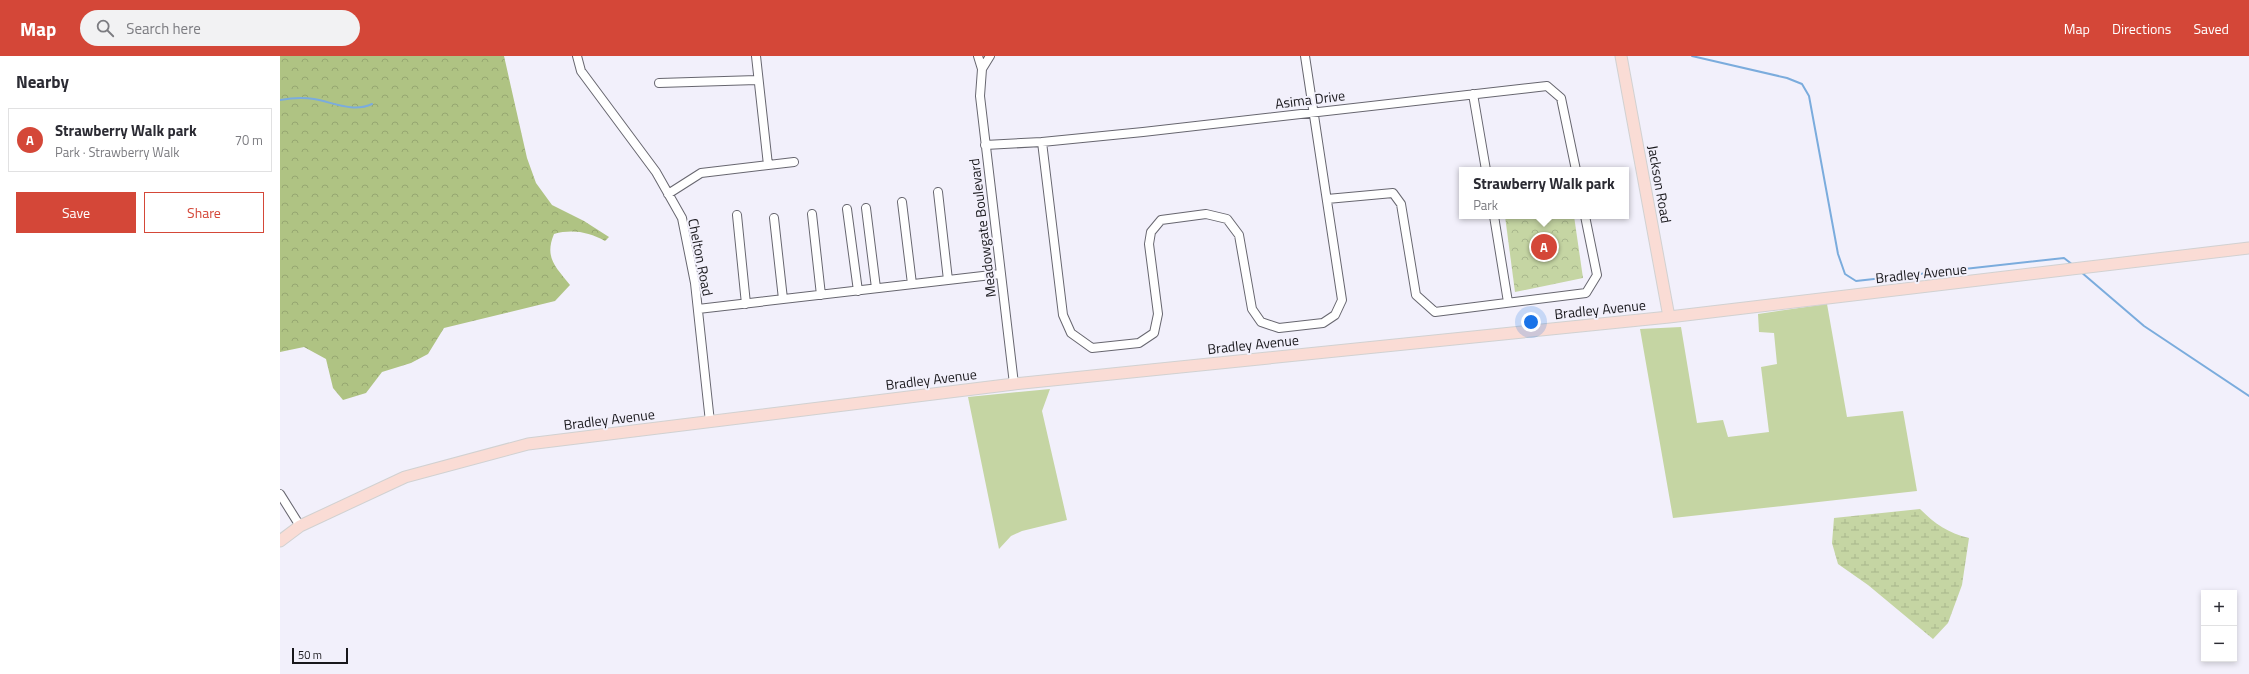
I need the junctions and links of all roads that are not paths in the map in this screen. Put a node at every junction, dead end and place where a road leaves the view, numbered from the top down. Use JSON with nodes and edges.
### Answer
{"nodes":[{"id":1,"x":577,"y":56,"type":"edge"},
{"id":2,"x":756,"y":56,"type":"edge"},
{"id":3,"x":978,"y":56,"type":"edge"},
{"id":4,"x":990,"y":56,"type":"edge"},
{"id":5,"x":1305,"y":56,"type":"edge"},
{"id":6,"x":1621,"y":56,"type":"edge"},
{"id":7,"x":982,"y":69,"type":"junction"},
{"id":8,"x":758,"y":80,"type":"junction"},
{"id":9,"x":659,"y":83,"type":"dead end"},
{"id":10,"x":1473,"y":94,"type":"junction"},
{"id":11,"x":1314,"y":112,"type":"junction"},
{"id":12,"x":1042,"y":142,"type":"junction"},
{"id":13,"x":985,"y":145,"type":"junction"},
{"id":14,"x":794,"y":162,"type":"dead end"},
{"id":15,"x":768,"y":165,"type":"junction"},
{"id":16,"x":1485,"y":167,"type":"edge"},
{"id":17,"x":1575,"y":167,"type":"edge"},
{"id":18,"x":938,"y":192,"type":"dead end"},
{"id":19,"x":668,"y":194,"type":"junction"},
{"id":20,"x":1328,"y":199,"type":"junction"},
{"id":21,"x":902,"y":202,"type":"dead end"},
{"id":22,"x":866,"y":208,"type":"dead end"},
{"id":23,"x":847,"y":209,"type":"dead end"},
{"id":24,"x":812,"y":214,"type":"dead end"},
{"id":25,"x":737,"y":215,"type":"dead end"},
{"id":26,"x":774,"y":218,"type":"dead end"},
{"id":27,"x":1494,"y":219,"type":"edge"},
{"id":28,"x":1586,"y":219,"type":"edge"},
{"id":29,"x":2249,"y":248,"type":"edge"},
{"id":30,"x":1000,"y":274,"type":"junction"},
{"id":31,"x":948,"y":280,"type":"junction"},
{"id":32,"x":912,"y":284,"type":"junction"},
{"id":33,"x":876,"y":288,"type":"junction"},
{"id":34,"x":858,"y":291,"type":"junction"},
{"id":35,"x":821,"y":295,"type":"junction"},
{"id":36,"x":783,"y":299,"type":"junction"},
{"id":37,"x":1508,"y":302,"type":"junction"},
{"id":38,"x":746,"y":304,"type":"junction"},
{"id":39,"x":698,"y":309,"type":"junction"},
{"id":40,"x":1669,"y":317,"type":"junction"},
{"id":41,"x":1014,"y":384,"type":"junction"},
{"id":42,"x":710,"y":422,"type":"junction"},
{"id":43,"x":280,"y":494,"type":"edge"},
{"id":44,"x":300,"y":526,"type":"junction"},
{"id":45,"x":280,"y":541,"type":"edge"}],
"edges":[{"from":1,"to":19,"type":"street","name":"Chelton Road"},
{"from":2,"to":8,"type":"street"},
{"from":3,"to":7,"type":"street","name":"Meadowgate Boulevard"},
{"from":4,"to":7,"type":"street","name":"Meadowgate Boulevard"},
{"from":5,"to":11,"type":"street"},
{"from":6,"to":40,"type":"main road","name":"Jackson Road"},
{"from":7,"to":13,"type":"street","name":"Meadowgate Boulevard"},
{"from":8,"to":9,"type":"street"},
{"from":8,"to":15,"type":"street"},
{"from":10,"to":11,"type":"street","name":"Asima Drive"},
{"from":10,"to":16,"type":"street"},
{"from":10,"to":17,"type":"street","name":"Asima Drive"},
{"from":11,"to":12,"type":"street","name":"Asima Drive"},
{"from":11,"to":20,"type":"street"},
{"from":12,"to":13,"type":"street","name":"Asima Drive"},
{"from":12,"to":20,"type":"street"},
{"from":13,"to":30,"type":"street","name":"Meadowgate Boulevard"},
{"from":14,"to":15,"type":"street"},
{"from":15,"to":19,"type":"street"},
{"from":18,"to":31,"type":"street"},
{"from":19,"to":39,"type":"street","name":"Chelton Road"},
{"from":20,"to":37,"type":"street"},
{"from":21,"to":32,"type":"street"},
{"from":22,"to":33,"type":"street"},
{"from":23,"to":34,"type":"street"},
{"from":24,"to":35,"type":"street"},
{"from":25,"to":38,"type":"street"},
{"from":26,"to":36,"type":"street"},
{"from":27,"to":37,"type":"street"},
{"from":28,"to":37,"type":"street"},
{"from":29,"to":40,"type":"main road","name":"Bradley Avenue"},
{"from":30,"to":31,"type":"street"},
{"from":30,"to":41,"type":"street","name":"Meadowgate Boulevard"},
{"from":31,"to":32,"type":"street"},
{"from":32,"to":33,"type":"street"},
{"from":33,"to":34,"type":"street"},
{"from":34,"to":35,"type":"street"},
{"from":35,"to":36,"type":"street"},
{"from":36,"to":38,"type":"street"},
{"from":38,"to":39,"type":"street"},
{"from":39,"to":42,"type":"street","name":"Chelton Road"},
{"from":40,"to":41,"type":"main road","name":"Bradley Avenue"},
{"from":41,"to":42,"type":"main road","name":"Bradley Avenue"},
{"from":42,"to":44,"type":"main road","name":"Bradley Avenue"},
{"from":43,"to":44,"type":"street"},
{"from":44,"to":45,"type":"main road","name":"Bradley Avenue"}]}
